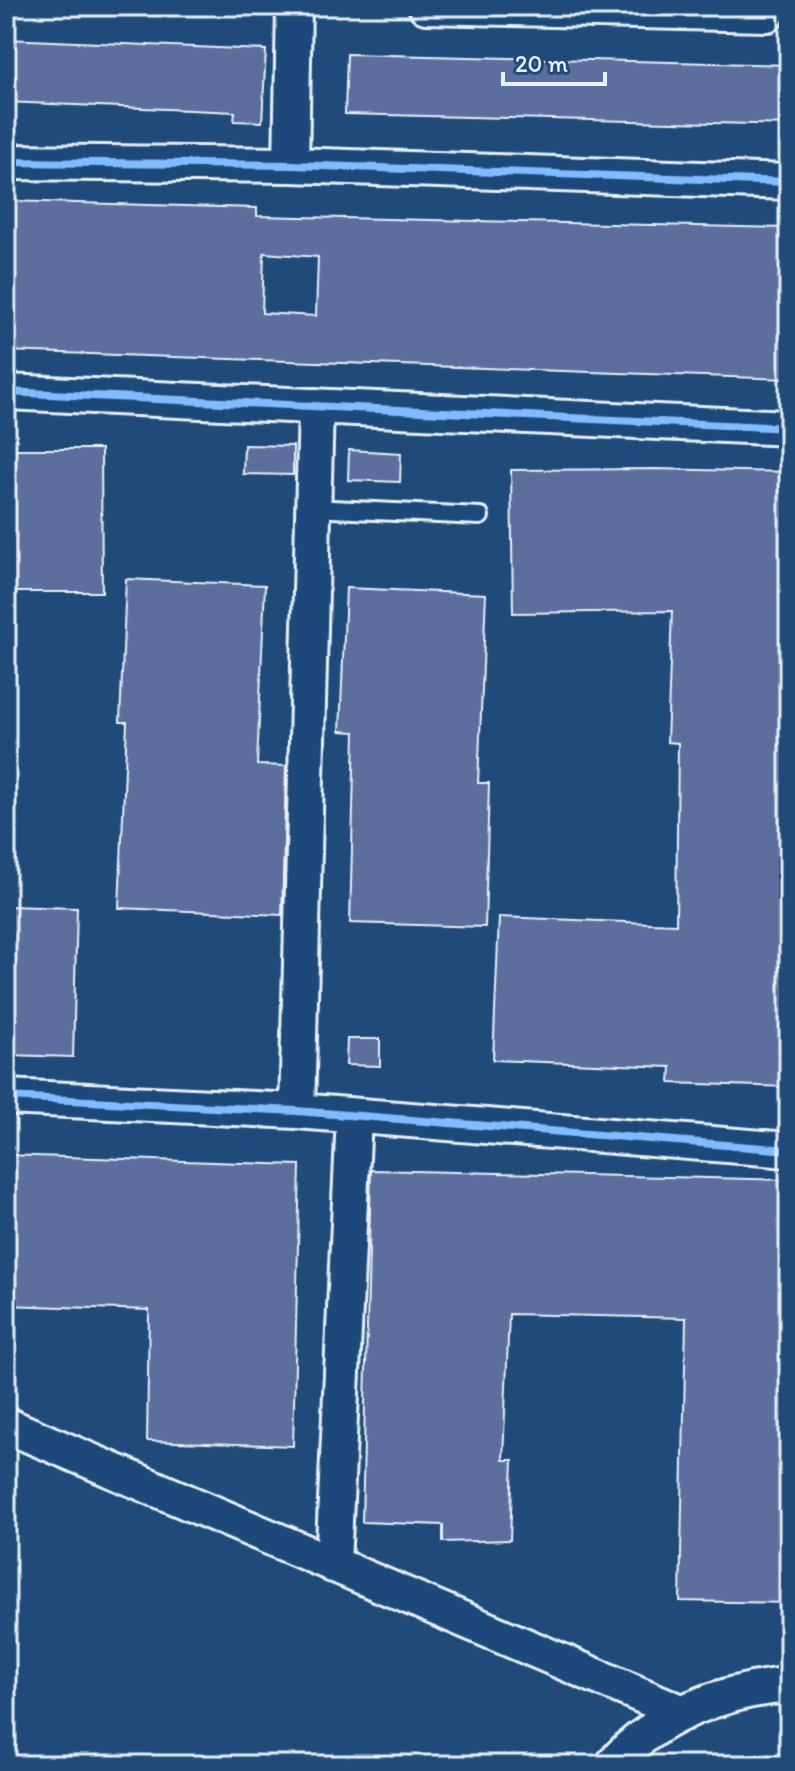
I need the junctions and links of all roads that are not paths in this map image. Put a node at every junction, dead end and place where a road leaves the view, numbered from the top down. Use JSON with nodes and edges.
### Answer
{"nodes":[{"id":1,"x":294,"y":6,"type":"edge"},
{"id":2,"x":426,"y":6,"type":"edge"},
{"id":3,"x":767,"y":14,"type":"dead end"},
{"id":4,"x":6,"y":162,"type":"edge"},
{"id":5,"x":291,"y":165,"type":"junction"},
{"id":6,"x":789,"y":182,"type":"edge"},
{"id":7,"x":6,"y":392,"type":"edge"},
{"id":8,"x":316,"y":406,"type":"junction"},
{"id":9,"x":789,"y":428,"type":"edge"},
{"id":10,"x":311,"y":508,"type":"junction"},
{"id":11,"x":480,"y":516,"type":"dead end"},
{"id":12,"x":6,"y":1097,"type":"edge"},
{"id":13,"x":297,"y":1111,"type":"junction"},
{"id":14,"x":354,"y":1116,"type":"junction"},
{"id":15,"x":789,"y":1150,"type":"edge"},
{"id":16,"x":6,"y":1425,"type":"edge"},
{"id":17,"x":333,"y":1565,"type":"junction"},
{"id":18,"x":789,"y":1685,"type":"edge"},
{"id":19,"x":683,"y":1713,"type":"junction"},
{"id":20,"x":613,"y":1765,"type":"edge"}],
"edges":[{"from":1,"to":5,"type":"street"},
{"from":2,"to":3,"type":"street"},
{"from":4,"to":5,"type":"street"},
{"from":5,"to":6,"type":"street"},
{"from":7,"to":8,"type":"street"},
{"from":8,"to":9,"type":"street"},
{"from":8,"to":10,"type":"street"},
{"from":10,"to":11,"type":"lane"},
{"from":10,"to":13,"type":"street"},
{"from":12,"to":13,"type":"street"},
{"from":13,"to":14,"type":"street"},
{"from":14,"to":15,"type":"street"},
{"from":14,"to":17,"type":"street"},
{"from":16,"to":17,"type":"street"},
{"from":17,"to":19,"type":"street"},
{"from":18,"to":19,"type":"street"},
{"from":19,"to":20,"type":"street"}]}
